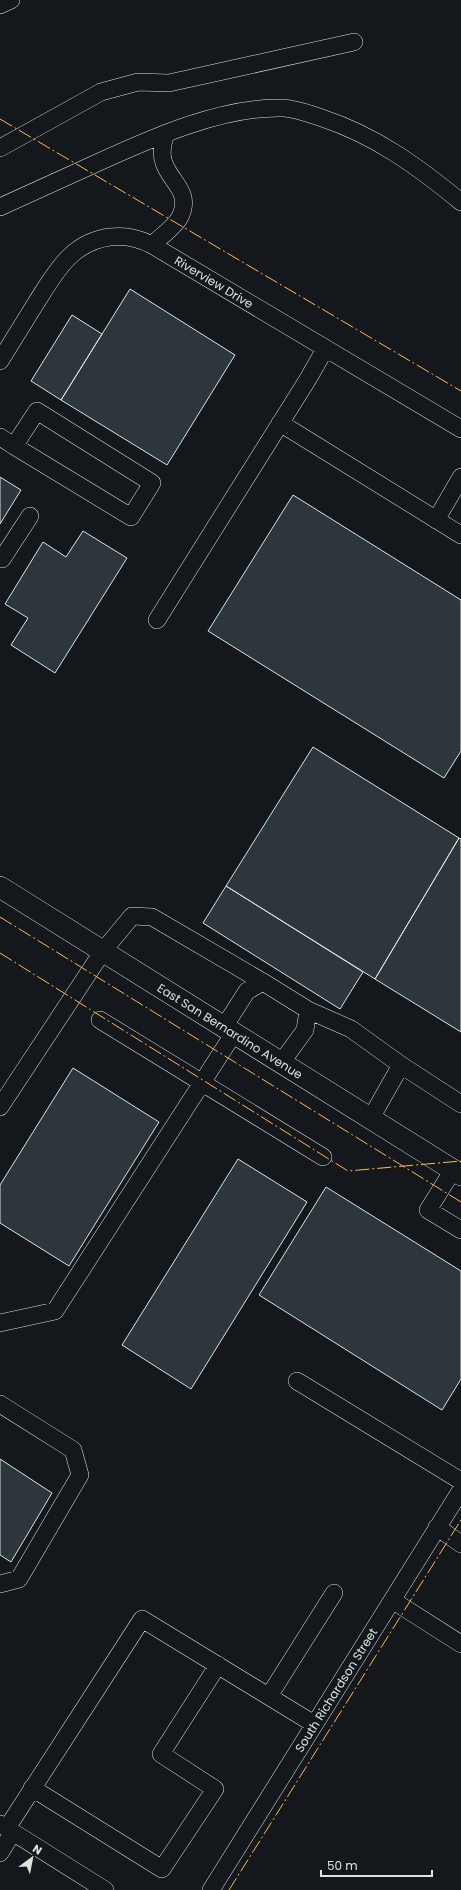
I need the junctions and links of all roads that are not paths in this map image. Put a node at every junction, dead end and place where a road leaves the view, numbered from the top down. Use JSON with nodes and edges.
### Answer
{"nodes":[{"id":1,"x":11,"y":0,"type":"edge"},
{"id":2,"x":0,"y":5,"type":"edge"},
{"id":3,"x":354,"y":42,"type":"dead end"},
{"id":4,"x":166,"y":133,"type":"junction"},
{"id":5,"x":0,"y":148,"type":"edge"},
{"id":6,"x":461,"y":202,"type":"edge"},
{"id":7,"x":0,"y":207,"type":"edge"},
{"id":8,"x":152,"y":245,"type":"junction"},
{"id":9,"x":325,"y":348,"type":"junction"},
{"id":10,"x":0,"y":361,"type":"edge"},
{"id":11,"x":280,"y":424,"type":"junction"},
{"id":12,"x":461,"y":429,"type":"edge"},
{"id":13,"x":7,"y":441,"type":"edge"},
{"id":14,"x":461,"y":477,"type":"edge"},
{"id":15,"x":30,"y":516,"type":"dead end"},
{"id":16,"x":436,"y":520,"type":"junction"},
{"id":17,"x":461,"y":535,"type":"edge"},
{"id":18,"x":1,"y":560,"type":"edge"},
{"id":19,"x":157,"y":620,"type":"dead end"},
{"id":20,"x":0,"y":887,"type":"edge"},
{"id":21,"x":103,"y":951,"type":"junction"},
{"id":22,"x":263,"y":982,"type":"junction"},
{"id":23,"x":308,"y":1010,"type":"junction"},
{"id":24,"x":100,"y":1020,"type":"dead end"},
{"id":25,"x":229,"y":1030,"type":"junction"},
{"id":26,"x":281,"y":1063,"type":"junction"},
{"id":27,"x":401,"y":1065,"type":"junction"},
{"id":28,"x":202,"y":1083,"type":"junction"},
{"id":29,"x":461,"y":1104,"type":"edge"},
{"id":30,"x":0,"y":1107,"type":"edge"},
{"id":31,"x":371,"y":1118,"type":"junction"},
{"id":32,"x":323,"y":1157,"type":"dead end"},
{"id":33,"x":457,"y":1172,"type":"edge"},
{"id":34,"x":461,"y":1230,"type":"edge"},
{"id":35,"x":0,"y":1323,"type":"edge"},
{"id":36,"x":297,"y":1382,"type":"dead end"},
{"id":37,"x":0,"y":1404,"type":"edge"},
{"id":38,"x":461,"y":1481,"type":"edge"},
{"id":39,"x":461,"y":1490,"type":"edge"},
{"id":40,"x":437,"y":1527,"type":"junction"},
{"id":41,"x":461,"y":1544,"type":"edge"},
{"id":42,"x":0,"y":1584,"type":"edge"},
{"id":43,"x":334,"y":1594,"type":"dead end"},
{"id":44,"x":392,"y":1600,"type":"junction"},
{"id":45,"x":461,"y":1644,"type":"edge"},
{"id":46,"x":218,"y":1665,"type":"junction"},
{"id":47,"x":269,"y":1696,"type":"junction"},
{"id":48,"x":314,"y":1724,"type":"junction"},
{"id":49,"x":32,"y":1788,"type":"junction"},
{"id":50,"x":7,"y":1828,"type":"edge"},
{"id":51,"x":0,"y":1853,"type":"edge"},
{"id":52,"x":105,"y":1890,"type":"edge"},
{"id":53,"x":211,"y":1890,"type":"edge"}],
"edges":[{"from":1,"to":2,"type":"street"},
{"from":3,"to":5,"type":"street"},
{"from":4,"to":6,"type":"street"},
{"from":4,"to":7,"type":"street"},
{"from":4,"to":8,"type":"street"},
{"from":8,"to":9,"type":"street","name":"Riverview Drive"},
{"from":8,"to":10,"type":"street","name":"Riverview Drive"},
{"from":9,"to":11,"type":"street"},
{"from":9,"to":12,"type":"street","name":"Riverview Drive"},
{"from":11,"to":16,"type":"street"},
{"from":11,"to":19,"type":"street"},
{"from":13,"to":13,"type":"street"},
{"from":14,"to":16,"type":"street"},
{"from":15,"to":18,"type":"street"},
{"from":16,"to":17,"type":"street"},
{"from":20,"to":21,"type":"main road","name":"East San Bernardino Avenue"},
{"from":21,"to":22,"type":"street"},
{"from":21,"to":25,"type":"main road","name":"East San Bernardino Avenue"},
{"from":21,"to":30,"type":"street"},
{"from":22,"to":23,"type":"street"},
{"from":22,"to":25,"type":"street"},
{"from":23,"to":26,"type":"street"},
{"from":23,"to":27,"type":"street"},
{"from":24,"to":28,"type":"street"},
{"from":25,"to":26,"type":"main road","name":"East San Bernardino Avenue"},
{"from":25,"to":28,"type":"street"},
{"from":26,"to":31,"type":"main road","name":"East San Bernardino Avenue"},
{"from":27,"to":29,"type":"street"},
{"from":27,"to":31,"type":"street"},
{"from":28,"to":32,"type":"street"},
{"from":28,"to":35,"type":"street"},
{"from":31,"to":33,"type":"main road","name":"East San Bernardino Avenue"},
{"from":33,"to":34,"type":"street"},
{"from":36,"to":38,"type":"street"},
{"from":37,"to":42,"type":"street"},
{"from":39,"to":40,"type":"street","name":"South Richardson Street"},
{"from":40,"to":41,"type":"street"},
{"from":40,"to":44,"type":"street","name":"South Richardson Street"},
{"from":43,"to":47,"type":"street"},
{"from":44,"to":45,"type":"street"},
{"from":44,"to":48,"type":"street","name":"South Richardson Street"},
{"from":46,"to":47,"type":"street"},
{"from":46,"to":49,"type":"street"},
{"from":46,"to":49,"type":"street"},
{"from":47,"to":48,"type":"street"},
{"from":48,"to":53,"type":"street","name":"South Richardson Street"},
{"from":49,"to":50,"type":"street"},
{"from":50,"to":51,"type":"street"},
{"from":50,"to":52,"type":"street"}]}
